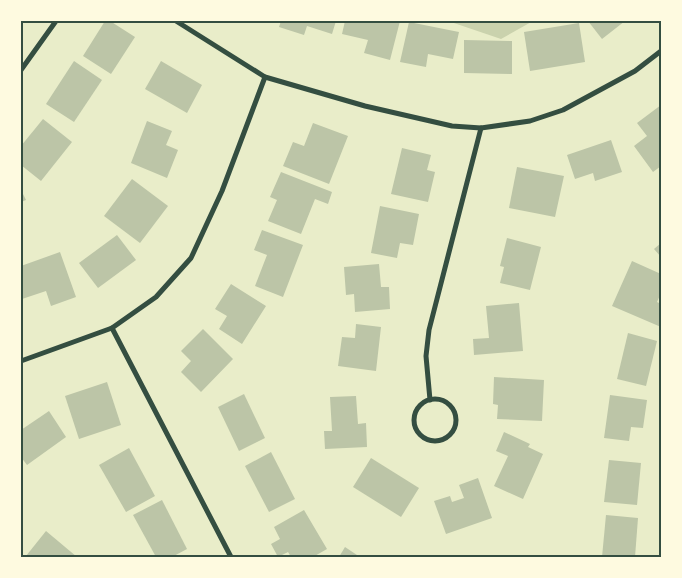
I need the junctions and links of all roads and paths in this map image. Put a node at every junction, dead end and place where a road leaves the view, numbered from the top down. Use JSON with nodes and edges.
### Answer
{"nodes":[{"id":1,"x":56,"y":21,"type":"edge"},
{"id":2,"x":176,"y":21,"type":"edge"},
{"id":3,"x":661,"y":51,"type":"edge"},
{"id":4,"x":21,"y":70,"type":"edge"},
{"id":5,"x":265,"y":78,"type":"junction"},
{"id":6,"x":481,"y":128,"type":"junction"},
{"id":7,"x":112,"y":328,"type":"junction"},
{"id":8,"x":21,"y":361,"type":"edge"},
{"id":9,"x":430,"y":400,"type":"junction"},
{"id":10,"x":231,"y":557,"type":"edge"}],
"edges":[{"from":1,"to":4,"type":"street"},
{"from":2,"to":5,"type":"street"},
{"from":3,"to":6,"type":"street"},
{"from":5,"to":6,"type":"street"},
{"from":5,"to":7,"type":"street"},
{"from":6,"to":9,"type":"street"},
{"from":7,"to":8,"type":"street"},
{"from":7,"to":10,"type":"street"},
{"from":9,"to":9,"type":"street"}]}
